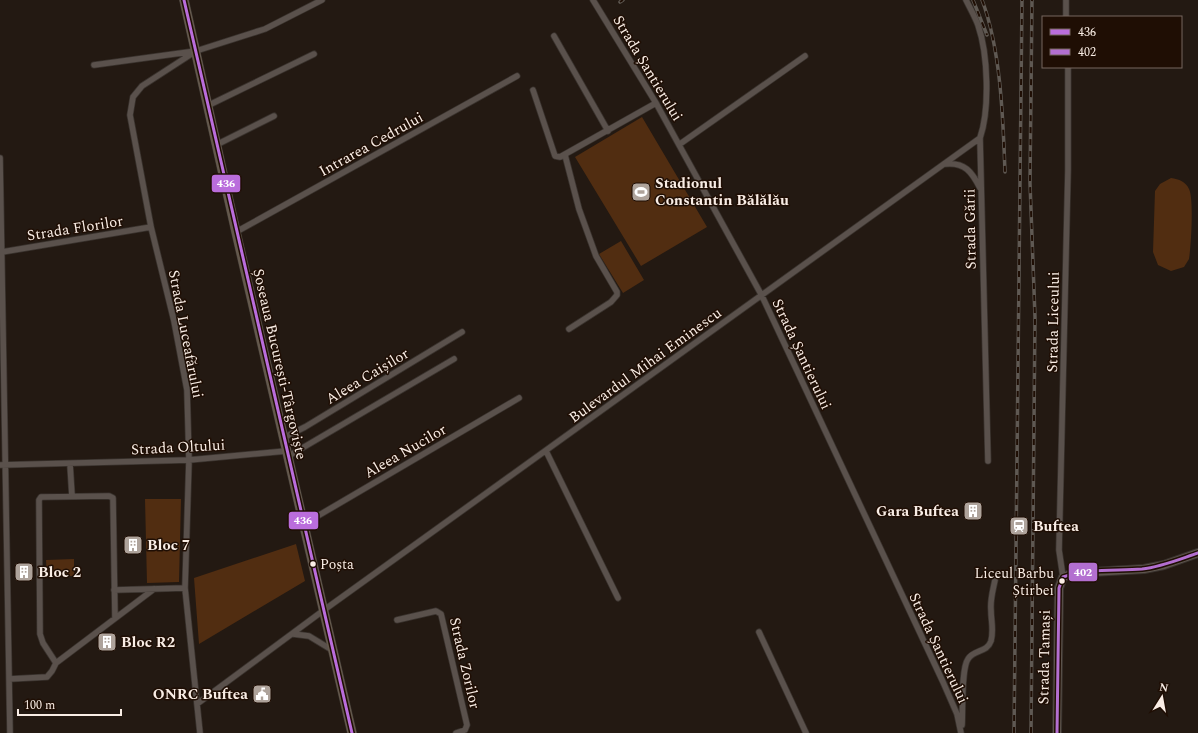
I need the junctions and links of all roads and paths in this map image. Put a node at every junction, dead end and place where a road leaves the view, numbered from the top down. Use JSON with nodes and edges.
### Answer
{"nodes":[{"id":1,"x":184,"y":0,"type":"edge"},
{"id":2,"x":322,"y":0,"type":"edge"},
{"id":3,"x":593,"y":0,"type":"edge"},
{"id":4,"x":966,"y":0,"type":"edge"},
{"id":5,"x":1066,"y":0,"type":"edge"},
{"id":6,"x":1066,"y":16,"type":"edge"},
{"id":7,"x":554,"y":36,"type":"dead end"},
{"id":8,"x":196,"y":51,"type":"junction"},
{"id":9,"x":314,"y":54,"type":"dead end"},
{"id":10,"x":805,"y":56,"type":"dead end"},
{"id":11,"x":94,"y":66,"type":"dead end"},
{"id":12,"x":1068,"y":68,"type":"edge"},
{"id":13,"x":517,"y":76,"type":"dead end"},
{"id":14,"x":533,"y":90,"type":"dead end"},
{"id":15,"x":656,"y":103,"type":"junction"},
{"id":16,"x":207,"y":106,"type":"junction"},
{"id":17,"x":274,"y":116,"type":"dead end"},
{"id":18,"x":608,"y":131,"type":"junction"},
{"id":19,"x":980,"y":138,"type":"junction"},
{"id":20,"x":680,"y":144,"type":"junction"},
{"id":21,"x":216,"y":145,"type":"junction"},
{"id":22,"x":565,"y":155,"type":"junction"},
{"id":23,"x":0,"y":158,"type":"edge"},
{"id":24,"x":945,"y":164,"type":"junction"},
{"id":25,"x":982,"y":190,"type":"junction"},
{"id":26,"x":152,"y":227,"type":"junction"},
{"id":27,"x":236,"y":232,"type":"junction"},
{"id":28,"x":2,"y":252,"type":"junction"},
{"id":29,"x":762,"y":296,"type":"junction"},
{"id":30,"x":569,"y":329,"type":"dead end"},
{"id":31,"x":462,"y":332,"type":"dead end"},
{"id":32,"x":454,"y":359,"type":"dead end"},
{"id":33,"x":519,"y":398,"type":"dead end"},
{"id":34,"x":283,"y":438,"type":"junction"},
{"id":35,"x":546,"y":451,"type":"junction"},
{"id":36,"x":287,"y":454,"type":"junction"},
{"id":37,"x":189,"y":460,"type":"junction"},
{"id":38,"x":988,"y":462,"type":"dead end"},
{"id":39,"x":70,"y":464,"type":"junction"},
{"id":40,"x":3,"y":465,"type":"edge"},
{"id":41,"x":72,"y":496,"type":"junction"},
{"id":42,"x":304,"y":524,"type":"junction"},
{"id":43,"x":1198,"y":554,"type":"edge"},
{"id":44,"x":1063,"y":577,"type":"junction"},
{"id":45,"x":994,"y":580,"type":"dead end"},
{"id":46,"x":185,"y":588,"type":"junction"},
{"id":47,"x":154,"y":589,"type":"junction"},
{"id":48,"x":114,"y":590,"type":"junction"},
{"id":49,"x":618,"y":598,"type":"dead end"},
{"id":50,"x":324,"y":610,"type":"junction"},
{"id":51,"x":115,"y":618,"type":"junction"},
{"id":52,"x":397,"y":620,"type":"dead end"},
{"id":53,"x":759,"y":632,"type":"dead end"},
{"id":54,"x":293,"y":634,"type":"junction"},
{"id":55,"x":332,"y":650,"type":"junction"},
{"id":56,"x":56,"y":663,"type":"junction"},
{"id":57,"x":9,"y":679,"type":"junction"},
{"id":58,"x":197,"y":704,"type":"junction"},
{"id":59,"x":961,"y":732,"type":"edge"},
{"id":60,"x":10,"y":733,"type":"edge"},
{"id":61,"x":200,"y":733,"type":"edge"},
{"id":62,"x":352,"y":733,"type":"edge"},
{"id":63,"x":456,"y":733,"type":"edge"},
{"id":64,"x":806,"y":733,"type":"edge"},
{"id":65,"x":1057,"y":733,"type":"edge"}],
"edges":[{"from":1,"to":8,"type":"main road","name":"Șoseaua București-Târgoviște"},
{"from":2,"to":8,"type":"street"},
{"from":3,"to":15,"type":"street","name":"Strada Șantierului"},
{"from":4,"to":19,"type":"street","name":"Strada Gării"},
{"from":5,"to":6,"type":"street"},
{"from":7,"to":18,"type":"street"},
{"from":8,"to":11,"type":"street"},
{"from":8,"to":16,"type":"main road","name":"Șoseaua București-Târgoviște"},
{"from":8,"to":26,"type":"street","name":"Strada Luceafărului"},
{"from":9,"to":16,"type":"street"},
{"from":10,"to":20,"type":"street"},
{"from":12,"to":44,"type":"street","name":"Strada Liceului"},
{"from":13,"to":27,"type":"street","name":"Intrarea Cedrului"},
{"from":14,"to":22,"type":"street"},
{"from":15,"to":18,"type":"street"},
{"from":15,"to":20,"type":"street","name":"Strada Șantierului"},
{"from":16,"to":21,"type":"main road","name":"Șoseaua București-Târgoviște"},
{"from":17,"to":21,"type":"street"},
{"from":18,"to":22,"type":"street"},
{"from":19,"to":24,"type":"street","name":"Bulevardul Mihai Eminescu"},
{"from":19,"to":25,"type":"street","name":"Strada Gării"},
{"from":20,"to":29,"type":"street","name":"Strada Șantierului"},
{"from":21,"to":27,"type":"main road","name":"Șoseaua București-Târgoviște"},
{"from":22,"to":30,"type":"street"},
{"from":23,"to":28,"type":"street"},
{"from":24,"to":25,"type":"street"},
{"from":24,"to":29,"type":"street","name":"Bulevardul Mihai Eminescu"},
{"from":25,"to":38,"type":"street","name":"Strada Gării"},
{"from":26,"to":28,"type":"street","name":"Strada Florilor"},
{"from":26,"to":37,"type":"street","name":"Strada Luceafărului"},
{"from":27,"to":34,"type":"main road","name":"Șoseaua București-Târgoviște"},
{"from":28,"to":40,"type":"street"},
{"from":29,"to":35,"type":"street","name":"Bulevardul Mihai Eminescu"},
{"from":29,"to":59,"type":"street","name":"Strada Șantierului"},
{"from":31,"to":34,"type":"street","name":"Aleea Caișilor"},
{"from":32,"to":36,"type":"street"},
{"from":33,"to":42,"type":"street","name":"Aleea Nucilor"},
{"from":34,"to":36,"type":"main road","name":"Șoseaua București-Târgoviște"},
{"from":35,"to":49,"type":"street"},
{"from":35,"to":50,"type":"street","name":"Bulevardul Mihai Eminescu"},
{"from":36,"to":37,"type":"street","name":"Strada Oltului"},
{"from":36,"to":42,"type":"main road","name":"Șoseaua București-Târgoviște"},
{"from":37,"to":39,"type":"street","name":"Strada Oltului"},
{"from":37,"to":46,"type":"street","name":"Strada Luceafărului"},
{"from":39,"to":40,"type":"street","name":"Strada Oltului"},
{"from":39,"to":41,"type":"street"},
{"from":40,"to":57,"type":"street"},
{"from":41,"to":48,"type":"street"},
{"from":41,"to":56,"type":"street"},
{"from":42,"to":50,"type":"main road","name":"Șoseaua București-Târgoviște"},
{"from":43,"to":44,"type":"main road"},
{"from":44,"to":65,"type":"main road","name":"Strada Tamași"},
{"from":45,"to":59,"type":"street"},
{"from":46,"to":47,"type":"street"},
{"from":46,"to":58,"type":"street","name":"Strada Luceafărului"},
{"from":47,"to":48,"type":"street"},
{"from":47,"to":51,"type":"street"},
{"from":48,"to":51,"type":"street"},
{"from":50,"to":54,"type":"street","name":"Bulevardul Mihai Eminescu"},
{"from":50,"to":55,"type":"main road","name":"Șoseaua București-Târgoviște"},
{"from":51,"to":56,"type":"street"},
{"from":52,"to":63,"type":"street","name":"Strada Zorilor"},
{"from":53,"to":64,"type":"street"},
{"from":54,"to":55,"type":"street"},
{"from":54,"to":58,"type":"street","name":"Bulevardul Mihai Eminescu"},
{"from":55,"to":62,"type":"main road","name":"Șoseaua București-Târgoviște"},
{"from":56,"to":57,"type":"street"},
{"from":57,"to":60,"type":"street"},
{"from":58,"to":61,"type":"street","name":"Strada Luceafărului"}]}
